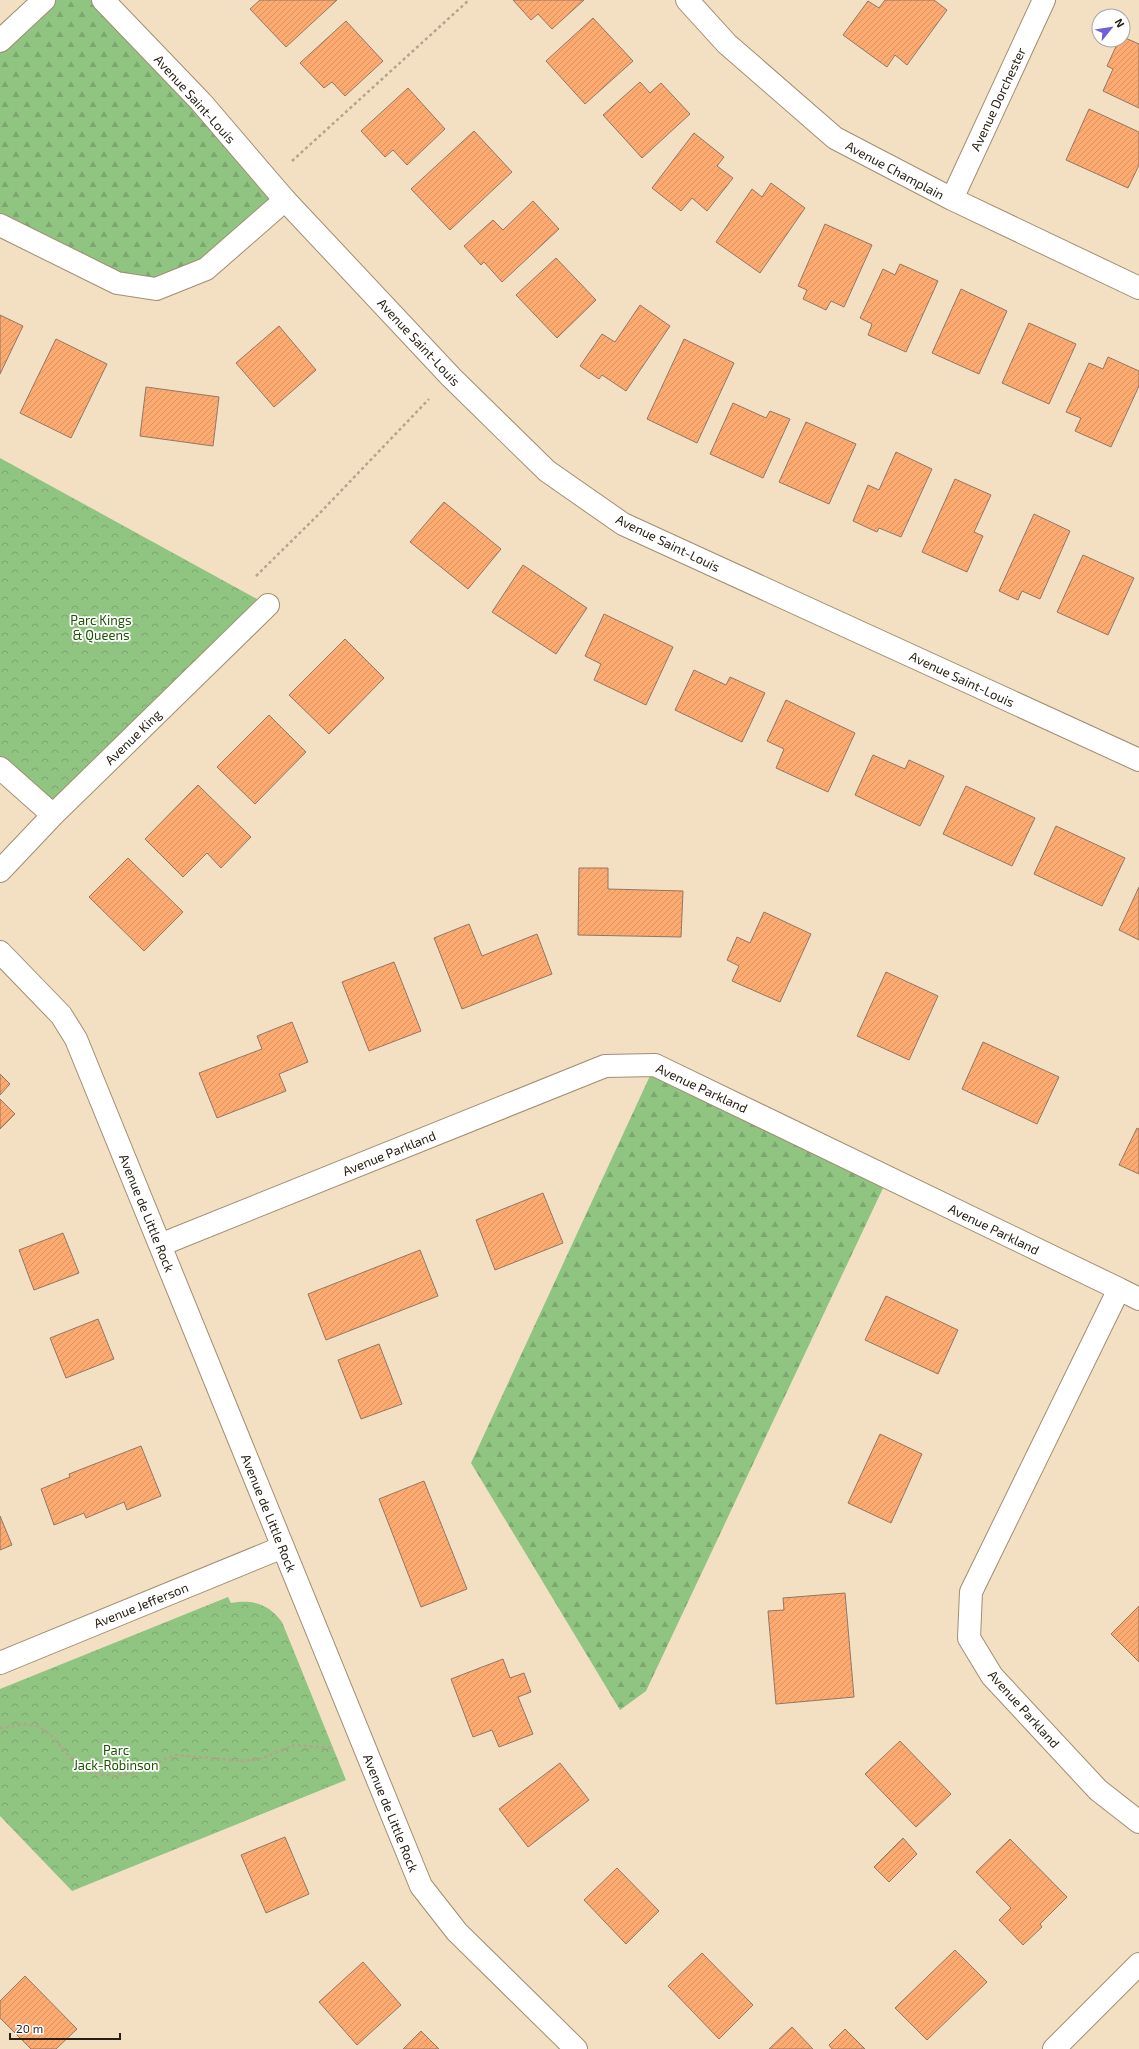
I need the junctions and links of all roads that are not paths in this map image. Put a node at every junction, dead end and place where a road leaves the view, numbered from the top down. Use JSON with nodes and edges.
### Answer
{"nodes":[{"id":1,"x":44,"y":0,"type":"edge"},
{"id":2,"x":103,"y":0,"type":"edge"},
{"id":3,"x":687,"y":0,"type":"edge"},
{"id":4,"x":1044,"y":0,"type":"edge"},
{"id":5,"x":0,"y":41,"type":"edge"},
{"id":6,"x":952,"y":199,"type":"junction"},
{"id":7,"x":285,"y":200,"type":"junction"},
{"id":8,"x":0,"y":225,"type":"edge"},
{"id":9,"x":1139,"y":288,"type":"edge"},
{"id":10,"x":268,"y":605,"type":"dead end"},
{"id":11,"x":1139,"y":760,"type":"edge"},
{"id":12,"x":0,"y":768,"type":"edge"},
{"id":13,"x":53,"y":815,"type":"junction"},
{"id":14,"x":0,"y":871,"type":"edge"},
{"id":15,"x":0,"y":952,"type":"edge"},
{"id":16,"x":160,"y":1246,"type":"junction"},
{"id":17,"x":1119,"y":1289,"type":"junction"},
{"id":18,"x":1139,"y":1299,"type":"edge"},
{"id":19,"x":283,"y":1547,"type":"junction"},
{"id":20,"x":0,"y":1663,"type":"edge"},
{"id":21,"x":1139,"y":1822,"type":"edge"},
{"id":22,"x":1139,"y":1964,"type":"edge"},
{"id":23,"x":576,"y":2049,"type":"edge"},
{"id":24,"x":1054,"y":2049,"type":"edge"}],
"edges":[{"from":1,"to":5,"type":"street"},
{"from":2,"to":7,"type":"street","name":"Avenue Saint-Louis"},
{"from":3,"to":6,"type":"street","name":"Avenue Champlain"},
{"from":4,"to":6,"type":"street","name":"Avenue Dorchester"},
{"from":6,"to":9,"type":"street","name":"Avenue Champlain"},
{"from":7,"to":8,"type":"street"},
{"from":7,"to":11,"type":"street","name":"Avenue Saint-Louis"},
{"from":10,"to":13,"type":"street","name":"Avenue King"},
{"from":12,"to":13,"type":"street"},
{"from":13,"to":14,"type":"street","name":"Avenue King"},
{"from":15,"to":16,"type":"street","name":"Avenue de Little Rock"},
{"from":16,"to":17,"type":"street","name":"Avenue Parkland"},
{"from":16,"to":19,"type":"street","name":"Avenue de Little Rock"},
{"from":17,"to":18,"type":"street","name":"Avenue Parkland"},
{"from":17,"to":21,"type":"street","name":"Avenue Parkland"},
{"from":19,"to":20,"type":"street","name":"Avenue Jefferson"},
{"from":19,"to":23,"type":"street","name":"Avenue de Little Rock"},
{"from":22,"to":24,"type":"street"}]}
